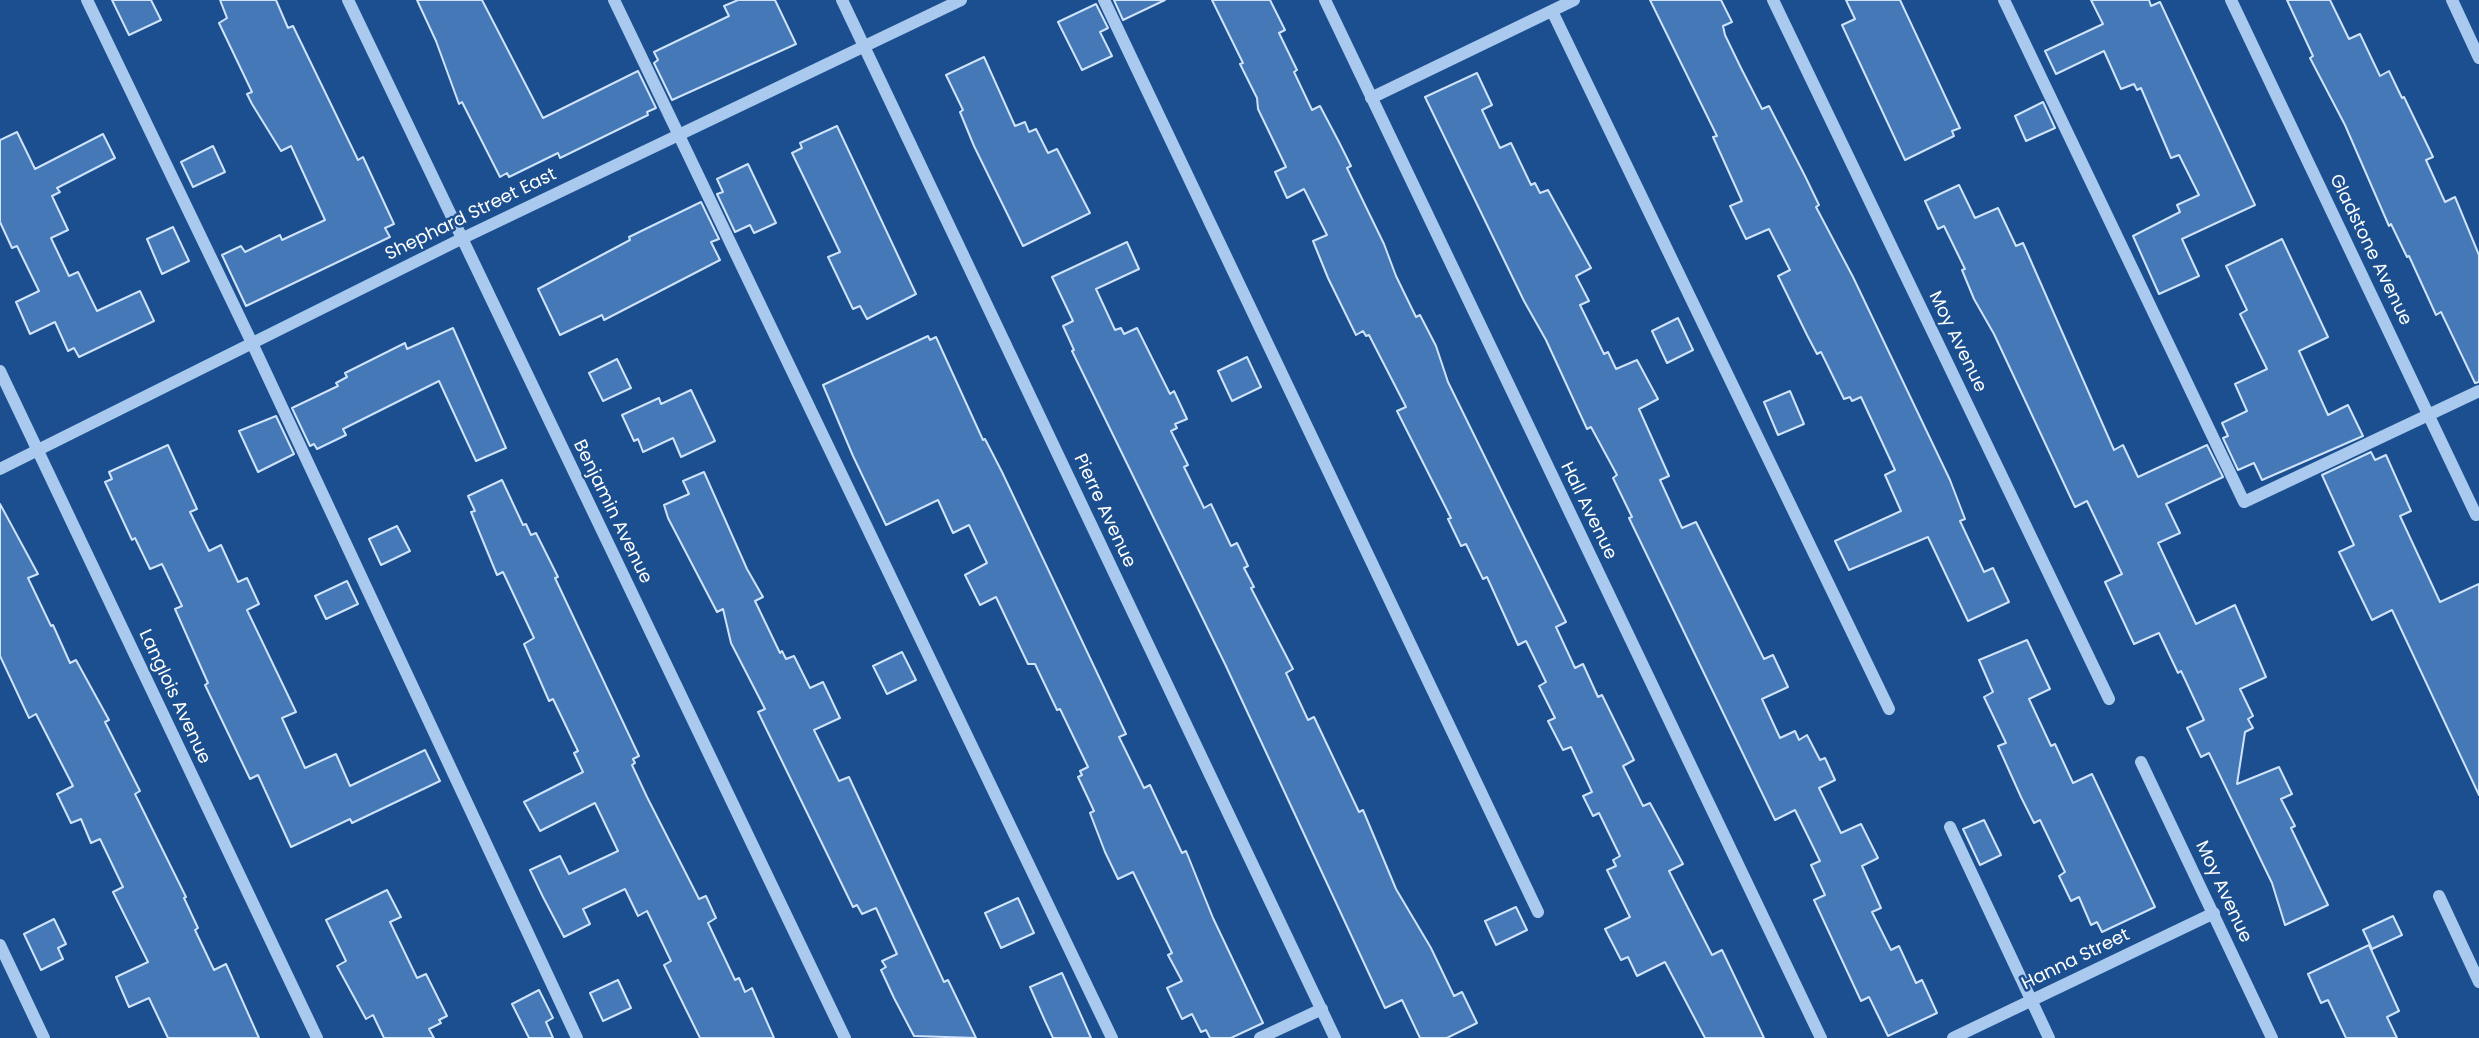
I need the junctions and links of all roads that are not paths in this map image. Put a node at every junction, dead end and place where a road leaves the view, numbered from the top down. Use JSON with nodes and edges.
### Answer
{"nodes":[{"id":1,"x":87,"y":0,"type":"edge"},
{"id":2,"x":348,"y":0,"type":"edge"},
{"id":3,"x":614,"y":0,"type":"edge"},
{"id":4,"x":842,"y":0,"type":"edge"},
{"id":5,"x":961,"y":0,"type":"edge"},
{"id":6,"x":1104,"y":0,"type":"edge"},
{"id":7,"x":1325,"y":0,"type":"edge"},
{"id":8,"x":1574,"y":0,"type":"edge"},
{"id":9,"x":1773,"y":0,"type":"edge"},
{"id":10,"x":2004,"y":0,"type":"edge"},
{"id":11,"x":2231,"y":0,"type":"edge"},
{"id":12,"x":2452,"y":0,"type":"edge"},
{"id":13,"x":1552,"y":11,"type":"junction"},
{"id":14,"x":864,"y":46,"type":"junction"},
{"id":15,"x":2479,"y":58,"type":"edge"},
{"id":16,"x":1371,"y":98,"type":"junction"},
{"id":17,"x":680,"y":134,"type":"junction"},
{"id":18,"x":461,"y":239,"type":"junction"},
{"id":19,"x":252,"y":343,"type":"junction"},
{"id":20,"x":0,"y":371,"type":"edge"},
{"id":21,"x":2479,"y":391,"type":"edge"},
{"id":22,"x":2429,"y":415,"type":"junction"},
{"id":23,"x":38,"y":450,"type":"junction"},
{"id":24,"x":0,"y":469,"type":"edge"},
{"id":25,"x":2476,"y":515,"type":"dead end"},
{"id":26,"x":2109,"y":699,"type":"dead end"},
{"id":27,"x":1889,"y":709,"type":"dead end"},
{"id":28,"x":2141,"y":762,"type":"dead end"},
{"id":29,"x":1950,"y":827,"type":"dead end"},
{"id":30,"x":2439,"y":896,"type":"dead end"},
{"id":31,"x":1538,"y":912,"type":"dead end"},
{"id":32,"x":2214,"y":913,"type":"junction"},
{"id":33,"x":0,"y":946,"type":"edge"},
{"id":34,"x":2479,"y":982,"type":"edge"},
{"id":35,"x":2031,"y":1001,"type":"junction"},
{"id":36,"x":1322,"y":1009,"type":"junction"},
{"id":37,"x":44,"y":1038,"type":"edge"},
{"id":38,"x":317,"y":1038,"type":"edge"},
{"id":39,"x":577,"y":1038,"type":"edge"},
{"id":40,"x":845,"y":1038,"type":"edge"},
{"id":41,"x":1112,"y":1038,"type":"edge"},
{"id":42,"x":1260,"y":1038,"type":"edge"},
{"id":43,"x":1335,"y":1038,"type":"edge"},
{"id":44,"x":1821,"y":1038,"type":"edge"},
{"id":45,"x":1953,"y":1038,"type":"edge"},
{"id":46,"x":2049,"y":1038,"type":"edge"},
{"id":47,"x":2272,"y":1038,"type":"edge"}],
"edges":[{"from":1,"to":19,"type":"street"},
{"from":2,"to":18,"type":"street","name":"Benjamin Avenue"},
{"from":3,"to":17,"type":"street"},
{"from":4,"to":14,"type":"street","name":"Pierre Avenue"},
{"from":5,"to":14,"type":"street","name":"Shephard Street East"},
{"from":6,"to":31,"type":"street"},
{"from":7,"to":16,"type":"street","name":"Hall Avenue"},
{"from":8,"to":13,"type":"street"},
{"from":9,"to":26,"type":"street","name":"Moy Avenue"},
{"from":10,"to":22,"type":"street"},
{"from":11,"to":22,"type":"street","name":"Gladstone Avenue"},
{"from":12,"to":15,"type":"street"},
{"from":13,"to":16,"type":"street"},
{"from":13,"to":27,"type":"street"},
{"from":14,"to":17,"type":"street","name":"Shephard Street East"},
{"from":14,"to":36,"type":"street","name":"Pierre Avenue"},
{"from":16,"to":44,"type":"street","name":"Hall Avenue"},
{"from":17,"to":18,"type":"street","name":"Shephard Street East"},
{"from":17,"to":41,"type":"street"},
{"from":18,"to":19,"type":"street","name":"Shephard Street East"},
{"from":18,"to":40,"type":"street","name":"Benjamin Avenue"},
{"from":19,"to":23,"type":"street","name":"Shephard Street East"},
{"from":19,"to":39,"type":"street"},
{"from":20,"to":23,"type":"street","name":"Langlois Avenue"},
{"from":21,"to":22,"type":"street"},
{"from":22,"to":25,"type":"street","name":"Gladstone Avenue"},
{"from":23,"to":24,"type":"street","name":"Shephard Street East"},
{"from":23,"to":38,"type":"street","name":"Langlois Avenue"},
{"from":28,"to":32,"type":"street","name":"Moy Avenue"},
{"from":29,"to":35,"type":"street"},
{"from":30,"to":34,"type":"street"},
{"from":32,"to":35,"type":"street","name":"Hanna Street"},
{"from":32,"to":47,"type":"street","name":"Moy Avenue"},
{"from":33,"to":37,"type":"street"},
{"from":35,"to":45,"type":"street","name":"Hanna Street"},
{"from":35,"to":46,"type":"street"},
{"from":36,"to":42,"type":"street"},
{"from":36,"to":43,"type":"street","name":"Pierre Avenue"}]}
